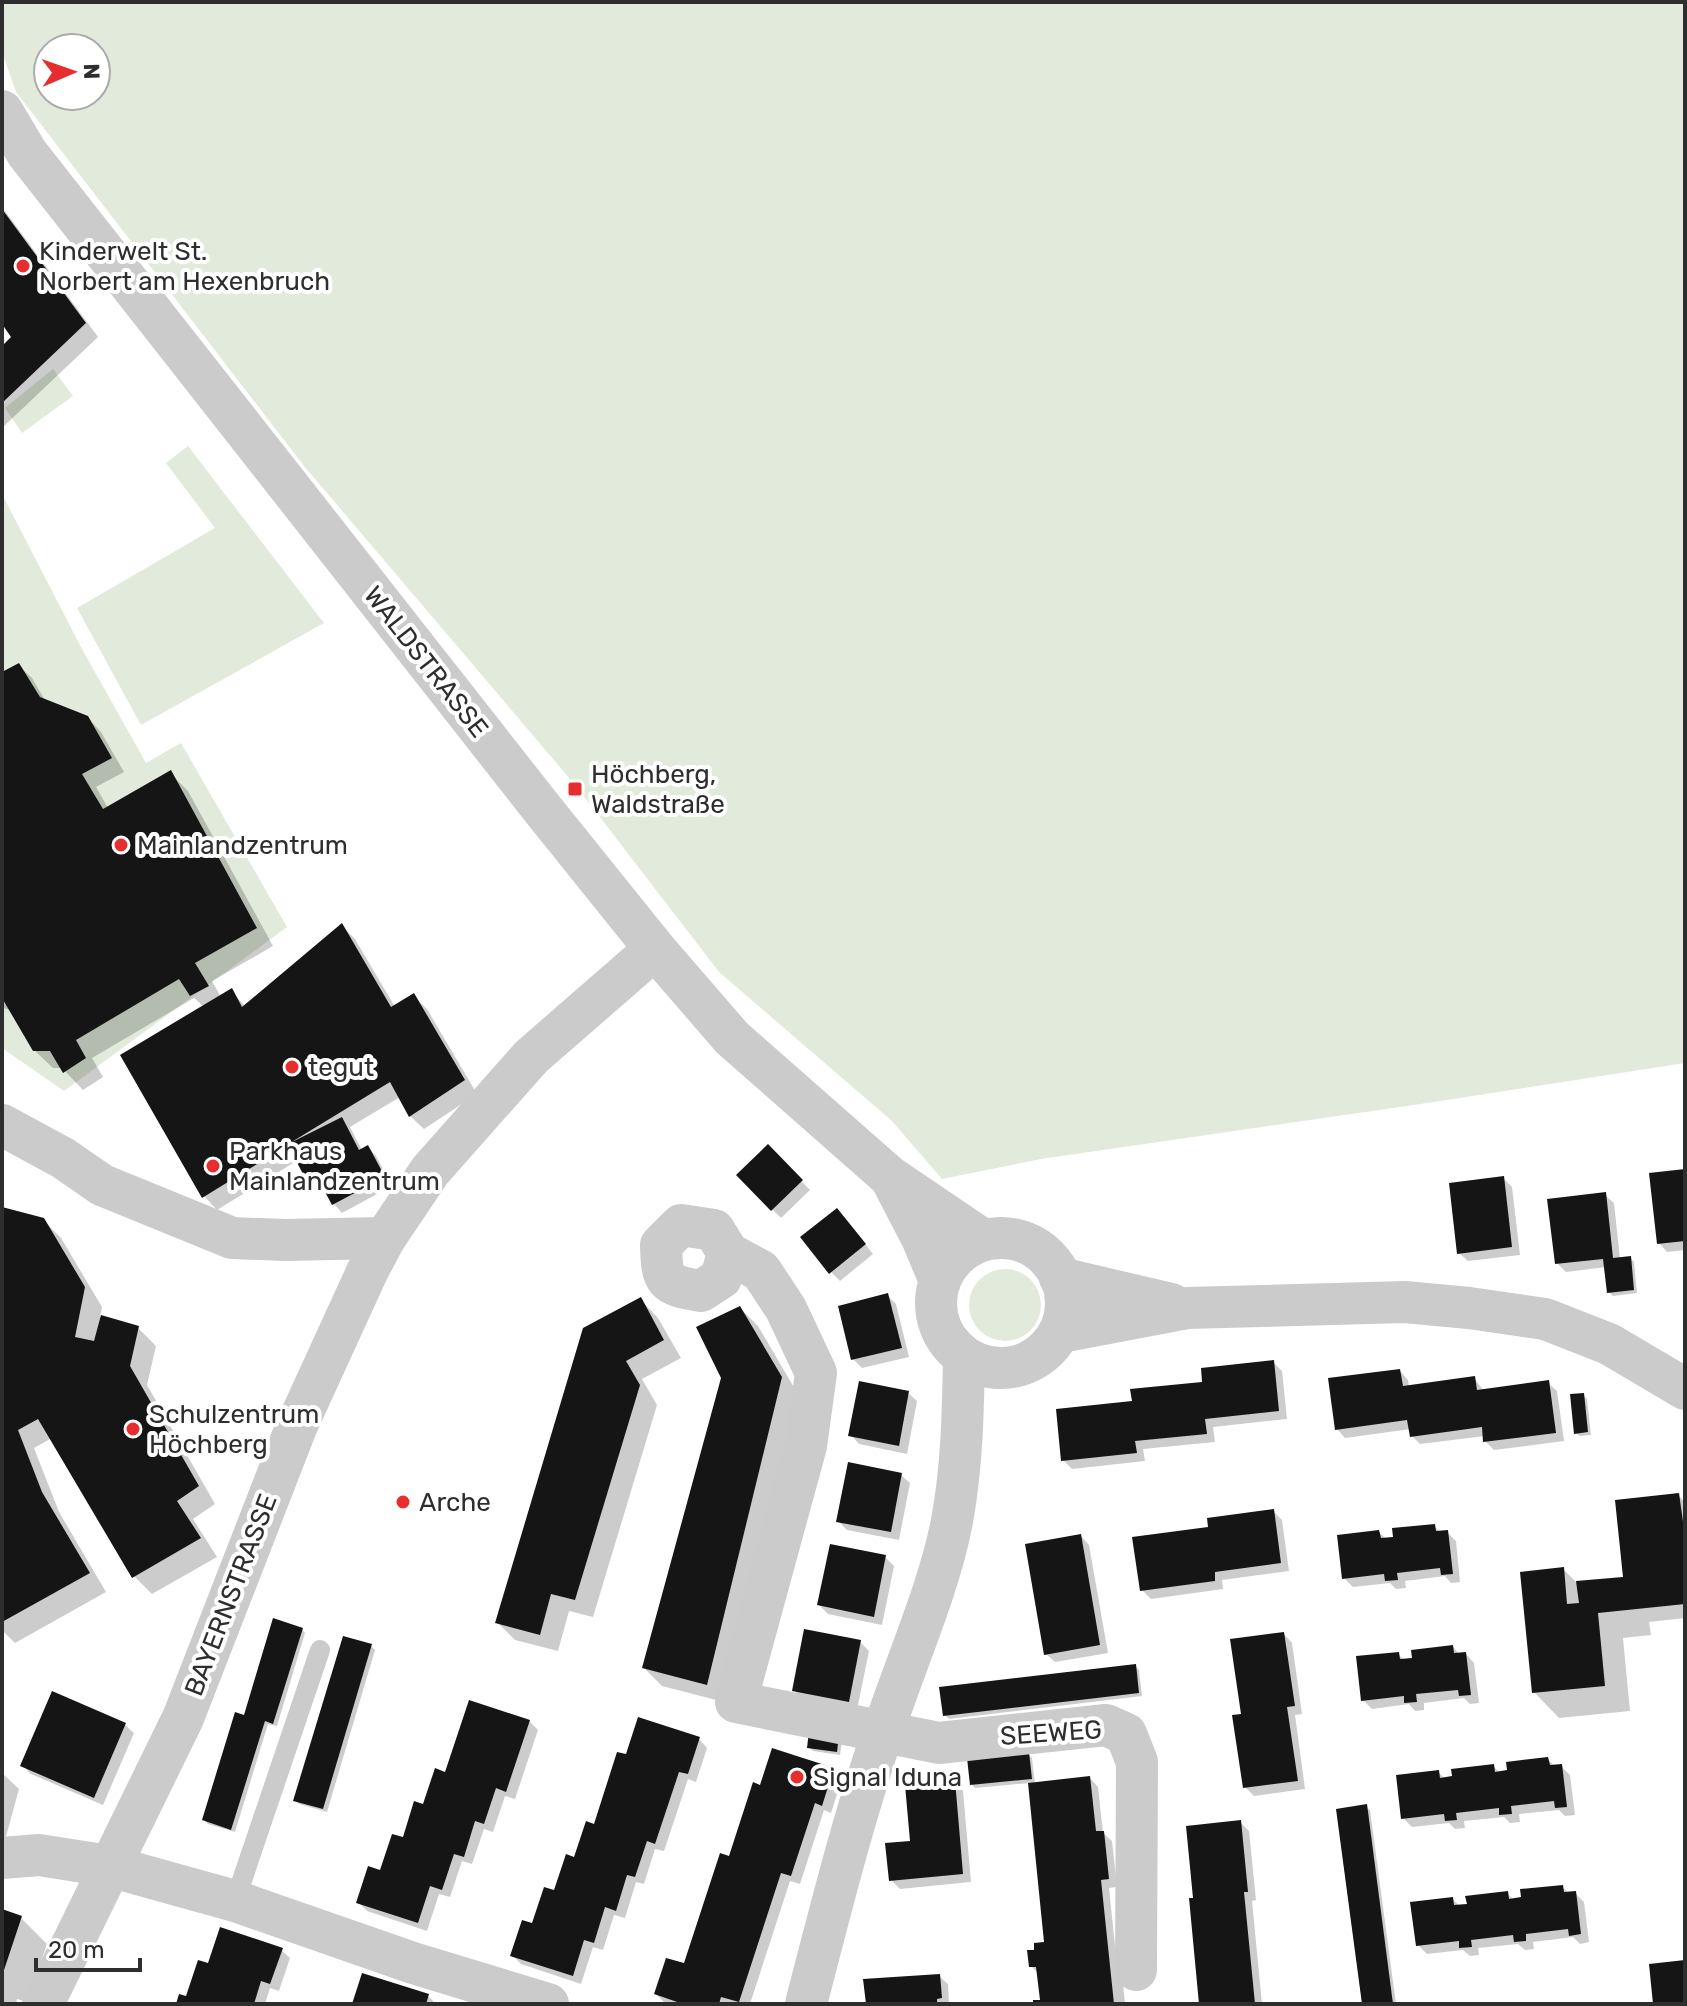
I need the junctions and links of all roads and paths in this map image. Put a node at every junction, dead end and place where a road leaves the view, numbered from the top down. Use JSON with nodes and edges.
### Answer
{"nodes":[{"id":1,"x":2,"y":111,"type":"edge"},
{"id":2,"x":655,"y":949,"type":"junction"},
{"id":3,"x":2,"y":1125,"type":"edge"},
{"id":4,"x":890,"y":1177,"type":"junction"},
{"id":5,"x":385,"y":1238,"type":"junction"},
{"id":6,"x":983,"y":1240,"type":"junction"},
{"id":7,"x":728,"y":1253,"type":"dead end"},
{"id":8,"x":1060,"y":1278,"type":"junction"},
{"id":9,"x":940,"y":1281,"type":"junction"},
{"id":10,"x":1187,"y":1308,"type":"junction"},
{"id":11,"x":1060,"y":1332,"type":"junction"},
{"id":12,"x":964,"y":1357,"type":"junction"},
{"id":13,"x":1007,"y":1368,"type":"junction"},
{"id":14,"x":1683,"y":1383,"type":"edge"},
{"id":15,"x":961,"y":1467,"type":"junction"},
{"id":16,"x":320,"y":1650,"type":"dead end"},
{"id":17,"x":883,"y":1732,"type":"junction"},
{"id":18,"x":2,"y":1858,"type":"edge"},
{"id":19,"x":109,"y":1866,"type":"junction"},
{"id":20,"x":235,"y":1901,"type":"junction"},
{"id":21,"x":1136,"y":1970,"type":"dead end"},
{"id":22,"x":43,"y":2004,"type":"edge"},
{"id":23,"x":548,"y":2004,"type":"edge"},
{"id":24,"x":806,"y":2004,"type":"edge"}],
"edges":[{"from":1,"to":2,"type":"street","name":"WALDSTRASSE"},
{"from":2,"to":4,"type":"street","name":"WALDSTRASSE"},
{"from":2,"to":5,"type":"street","name":"BAYERNSTRASSE"},
{"from":3,"to":5,"type":"street"},
{"from":4,"to":6,"type":"street","name":"WALDSTRASSE"},
{"from":4,"to":9,"type":"street","name":"WALDSTRASSE"},
{"from":5,"to":19,"type":"street","name":"BAYERNSTRASSE"},
{"from":6,"to":8,"type":"street"},
{"from":6,"to":9,"type":"street"},
{"from":7,"to":17,"type":"street","name":"SEEWEG"},
{"from":8,"to":10,"type":"street"},
{"from":8,"to":11,"type":"street"},
{"from":9,"to":12,"type":"street"},
{"from":10,"to":11,"type":"street"},
{"from":10,"to":14,"type":"street"},
{"from":11,"to":13,"type":"street"},
{"from":12,"to":13,"type":"street"},
{"from":12,"to":15,"type":"street"},
{"from":13,"to":15,"type":"street"},
{"from":15,"to":17,"type":"street"},
{"from":16,"to":20,"type":"lane"},
{"from":17,"to":21,"type":"street","name":"SEEWEG"},
{"from":17,"to":24,"type":"street"},
{"from":18,"to":19,"type":"street"},
{"from":19,"to":20,"type":"street"},
{"from":19,"to":22,"type":"street","name":"BAYERNSTRASSE"},
{"from":20,"to":23,"type":"street"}]}
